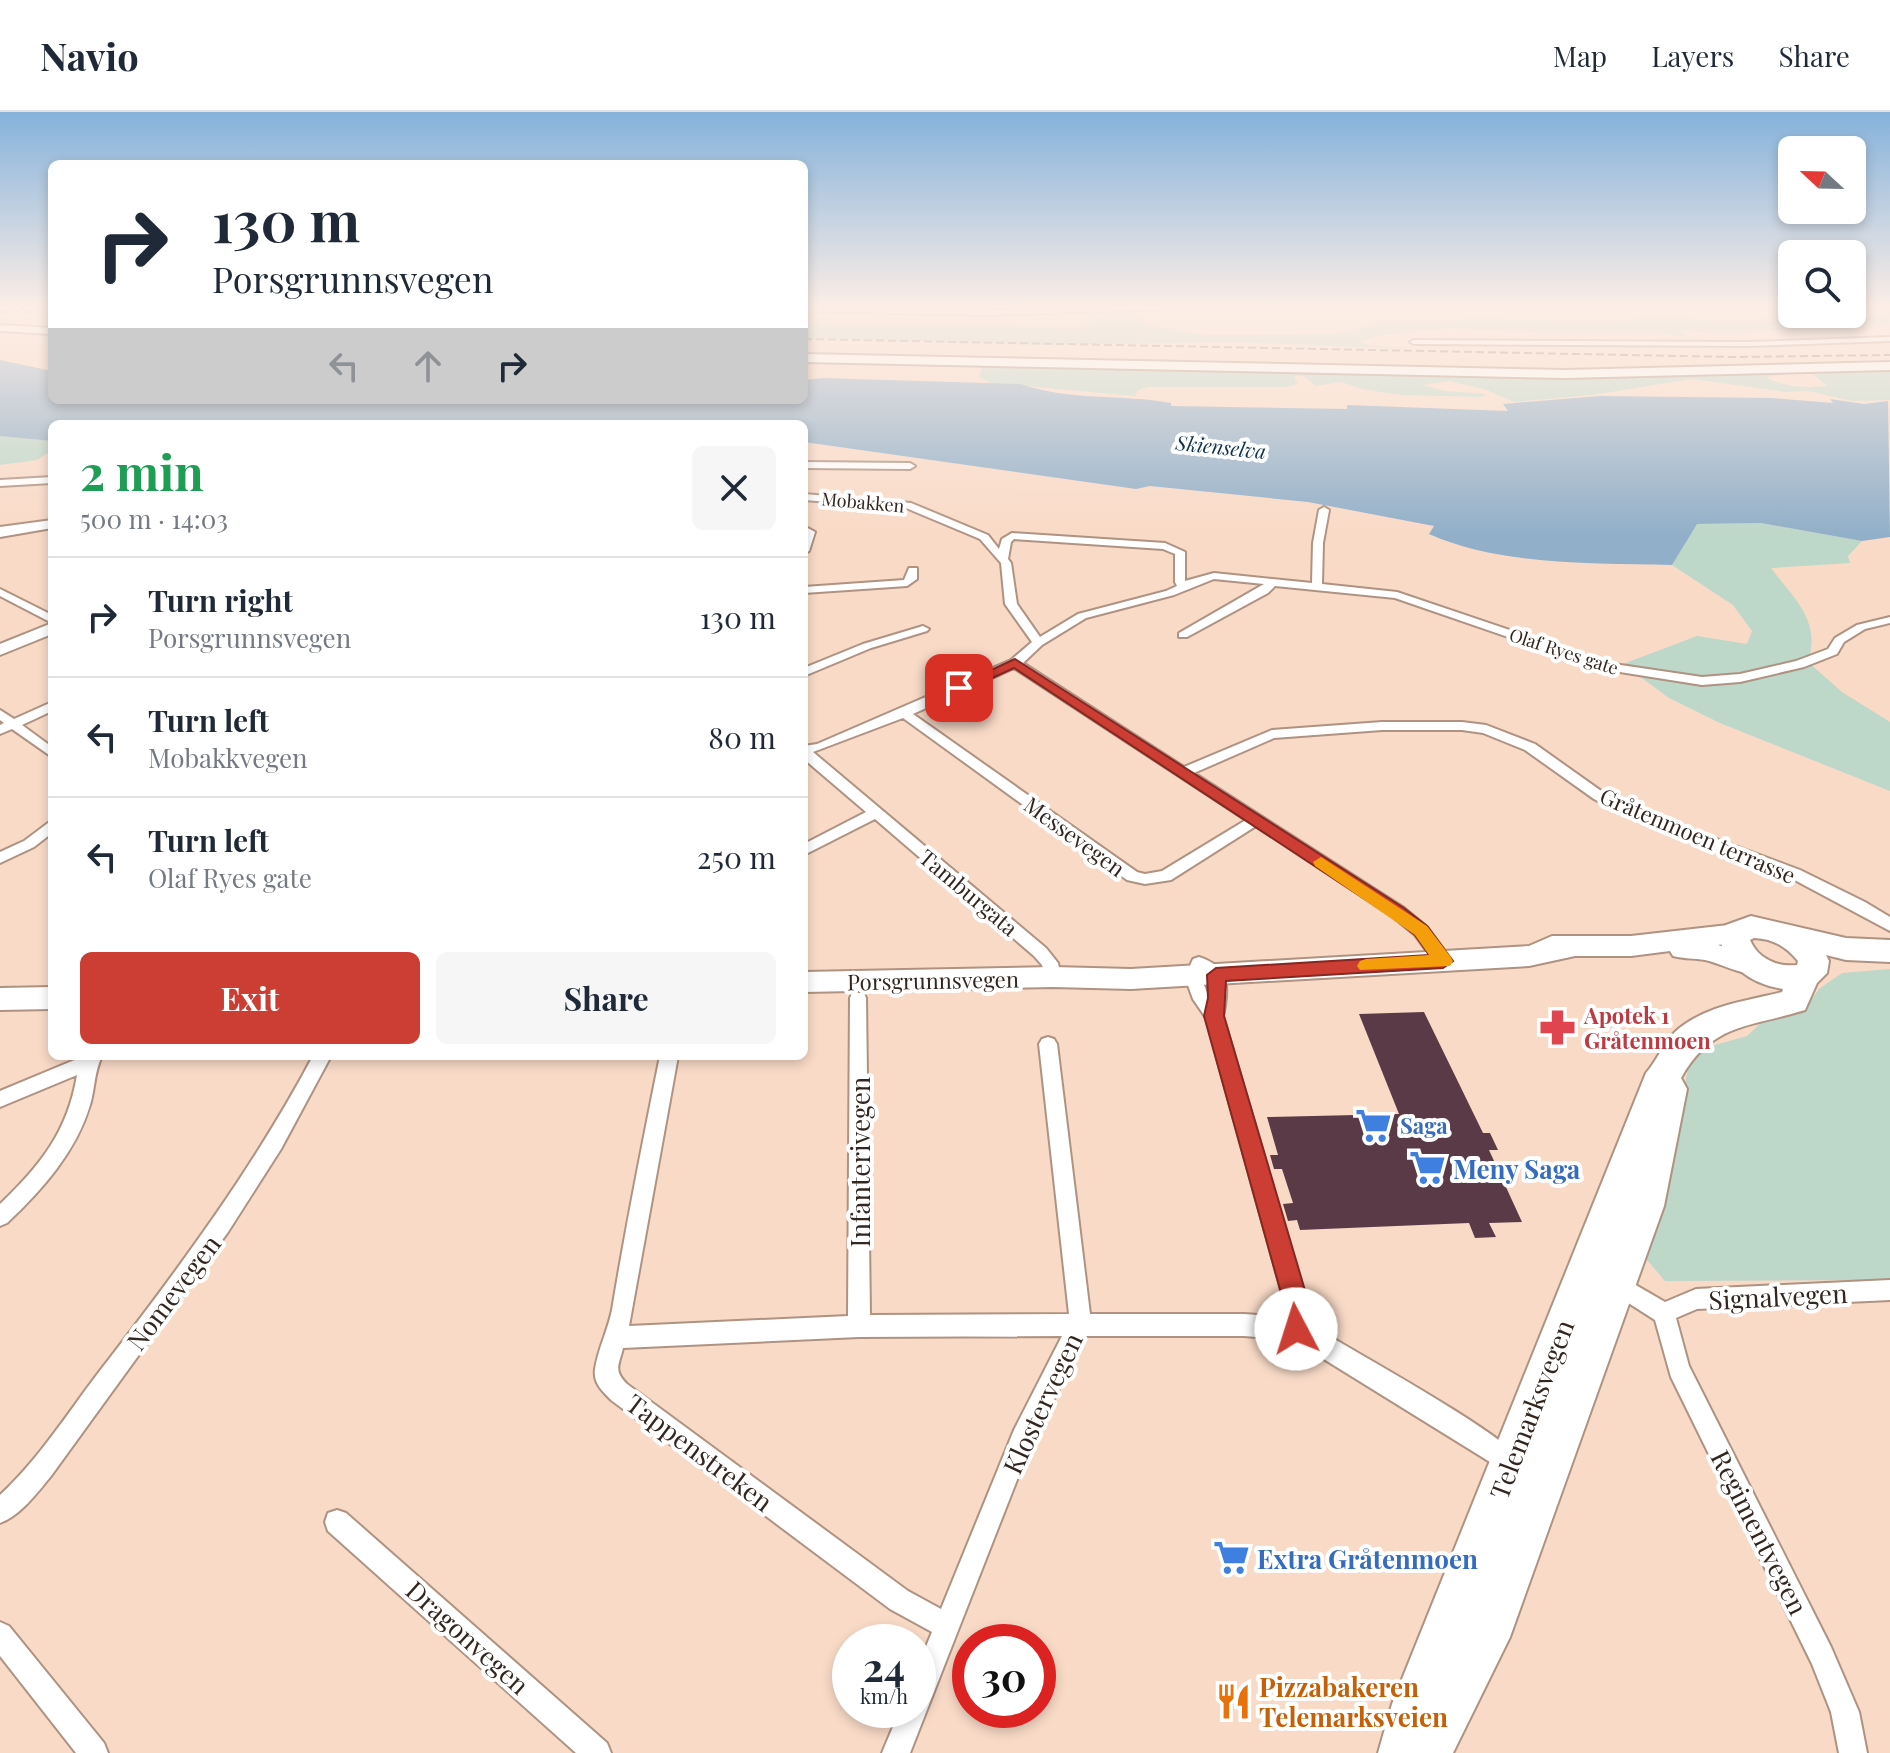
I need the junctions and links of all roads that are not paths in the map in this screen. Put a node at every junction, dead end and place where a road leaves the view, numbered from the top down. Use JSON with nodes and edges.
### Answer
{"nodes":[{"id":1,"x":808,"y":465,"type":"edge"},
{"id":2,"x":910,"y":466,"type":"dead end"},
{"id":3,"x":48,"y":480,"type":"edge"},
{"id":4,"x":0,"y":483,"type":"edge"},
{"id":5,"x":808,"y":497,"type":"edge"},
{"id":6,"x":1324,"y":510,"type":"dead end"},
{"id":7,"x":48,"y":525,"type":"edge"},
{"id":8,"x":0,"y":532,"type":"edge"},
{"id":9,"x":1003,"y":558,"type":"junction"},
{"id":10,"x":913,"y":570,"type":"dead end"},
{"id":11,"x":1274,"y":581,"type":"junction"},
{"id":12,"x":1317,"y":584,"type":"junction"},
{"id":13,"x":1184,"y":588,"type":"junction"},
{"id":14,"x":808,"y":590,"type":"edge"},
{"id":15,"x":0,"y":592,"type":"edge"},
{"id":16,"x":48,"y":618,"type":"edge"},
{"id":17,"x":1890,"y":620,"type":"edge"},
{"id":18,"x":923,"y":629,"type":"dead end"},
{"id":19,"x":48,"y":630,"type":"edge"},
{"id":20,"x":1183,"y":635,"type":"dead end"},
{"id":21,"x":1038,"y":643,"type":"junction"},
{"id":22,"x":0,"y":650,"type":"edge"},
{"id":23,"x":1015,"y":663,"type":"junction"},
{"id":24,"x":808,"y":670,"type":"edge"},
{"id":25,"x":48,"y":708,"type":"edge"},
{"id":26,"x":904,"y":713,"type":"junction"},
{"id":27,"x":0,"y":714,"type":"edge"},
{"id":28,"x":14,"y":723,"type":"junction"},
{"id":29,"x":0,"y":730,"type":"edge"},
{"id":30,"x":48,"y":750,"type":"edge"},
{"id":31,"x":808,"y":750,"type":"edge"},
{"id":32,"x":808,"y":754,"type":"edge"},
{"id":33,"x":1184,"y":772,"type":"junction"},
{"id":34,"x":876,"y":813,"type":"junction"},
{"id":35,"x":1256,"y":820,"type":"junction"},
{"id":36,"x":48,"y":828,"type":"edge"},
{"id":37,"x":808,"y":848,"type":"edge"},
{"id":38,"x":0,"y":858,"type":"edge"},
{"id":39,"x":1890,"y":925,"type":"edge"},
{"id":40,"x":1737,"y":933,"type":"junction"},
{"id":41,"x":1784,"y":934,"type":"junction"},
{"id":42,"x":1631,"y":946,"type":"junction"},
{"id":43,"x":1890,"y":951,"type":"edge"},
{"id":44,"x":1438,"y":955,"type":"junction"},
{"id":45,"x":1890,"y":963,"type":"edge"},
{"id":46,"x":1754,"y":966,"type":"junction"},
{"id":47,"x":1203,"y":972,"type":"junction"},
{"id":48,"x":1807,"y":975,"type":"junction"},
{"id":49,"x":1058,"y":977,"type":"junction"},
{"id":50,"x":808,"y":982,"type":"edge"},
{"id":51,"x":48,"y":998,"type":"edge"},
{"id":52,"x":858,"y":998,"type":"dead end"},
{"id":53,"x":0,"y":999,"type":"edge"},
{"id":54,"x":1749,"y":1013,"type":"junction"},
{"id":55,"x":1048,"y":1044,"type":"dead end"},
{"id":56,"x":91,"y":1060,"type":"edge"},
{"id":57,"x":320,"y":1060,"type":"edge"},
{"id":58,"x":668,"y":1060,"type":"edge"},
{"id":59,"x":0,"y":1099,"type":"edge"},
{"id":60,"x":0,"y":1217,"type":"edge"},
{"id":61,"x":1601,"y":1275,"type":"junction"},
{"id":62,"x":1887,"y":1295,"type":"edge"},
{"id":63,"x":1664,"y":1313,"type":"junction"},
{"id":64,"x":859,"y":1326,"type":"junction"},
{"id":65,"x":1079,"y":1326,"type":"junction"},
{"id":66,"x":1296,"y":1329,"type":"junction"},
{"id":67,"x":616,"y":1337,"type":"junction"},
{"id":68,"x":1527,"y":1473,"type":"junction"},
{"id":69,"x":0,"y":1511,"type":"edge"},
{"id":70,"x":337,"y":1522,"type":"dead end"},
{"id":71,"x":948,"y":1627,"type":"junction"},
{"id":72,"x":1,"y":1638,"type":"edge"},
{"id":73,"x":936,"y":1656,"type":"edge"},
{"id":74,"x":906,"y":1728,"type":"edge"},
{"id":75,"x":94,"y":1753,"type":"edge"},
{"id":76,"x":597,"y":1753,"type":"edge"},
{"id":77,"x":896,"y":1753,"type":"edge"},
{"id":78,"x":1404,"y":1753,"type":"edge"},
{"id":79,"x":1425,"y":1753,"type":"edge"},
{"id":80,"x":1853,"y":1753,"type":"edge"}],
"edges":[{"from":1,"to":2,"type":"street"},
{"from":3,"to":4,"type":"street"},
{"from":5,"to":9,"type":"street","name":"Mobakken"},
{"from":6,"to":12,"type":"street"},
{"from":7,"to":8,"type":"street"},
{"from":9,"to":13,"type":"street"},
{"from":9,"to":21,"type":"street"},
{"from":10,"to":14,"type":"street"},
{"from":11,"to":12,"type":"street","name":"Olaf Ryes gate"},
{"from":11,"to":13,"type":"street","name":"Olaf Ryes gate"},
{"from":11,"to":20,"type":"street"},
{"from":12,"to":17,"type":"street","name":"Olaf Ryes gate"},
{"from":13,"to":21,"type":"street","name":"Olaf Ryes gate"},
{"from":15,"to":16,"type":"street"},
{"from":18,"to":24,"type":"street"},
{"from":19,"to":22,"type":"street"},
{"from":21,"to":23,"type":"street","name":"Olaf Ryes gate"},
{"from":23,"to":26,"type":"street","name":"Olaf Ryes gate"},
{"from":23,"to":33,"type":"street"},
{"from":25,"to":28,"type":"street"},
{"from":26,"to":31,"type":"street","name":"Olaf Ryes gate"},
{"from":26,"to":35,"type":"street","name":"Messevegen"},
{"from":27,"to":28,"type":"street"},
{"from":28,"to":29,"type":"street"},
{"from":28,"to":30,"type":"street"},
{"from":32,"to":34,"type":"street","name":"Tamburgata"},
{"from":33,"to":35,"type":"street"},
{"from":33,"to":39,"type":"street","name":"Gråtenmoen terrasse"},
{"from":34,"to":37,"type":"street"},
{"from":34,"to":49,"type":"street","name":"Tamburgata"},
{"from":35,"to":44,"type":"street"},
{"from":36,"to":38,"type":"street"},
{"from":40,"to":41,"type":"highway","name":"Porsgrunnsvegen"},
{"from":40,"to":42,"type":"main road","name":"Porsgrunnsvegen"},
{"from":40,"to":46,"type":"highway"},
{"from":41,"to":43,"type":"highway","name":"Porsgrunnsvegen"},
{"from":41,"to":48,"type":"highway"},
{"from":42,"to":44,"type":"main road","name":"Porsgrunnsvegen"},
{"from":42,"to":46,"type":"main road","name":"Porsgrunnsvegen"},
{"from":44,"to":47,"type":"main road","name":"Porsgrunnsvegen"},
{"from":45,"to":48,"type":"highway","name":"Porsgrunnsvegen"},
{"from":46,"to":48,"type":"highway","name":"Porsgrunnsvegen"},
{"from":46,"to":54,"type":"highway"},
{"from":47,"to":49,"type":"main road","name":"Porsgrunnsvegen"},
{"from":47,"to":66,"type":"street"},
{"from":48,"to":54,"type":"highway","name":"Telemarksvegen"},
{"from":49,"to":50,"type":"main road","name":"Porsgrunnsvegen"},
{"from":51,"to":53,"type":"main road"},
{"from":52,"to":64,"type":"street","name":"Infanterivegen"},
{"from":54,"to":61,"type":"highway","name":"Telemarksvegen"},
{"from":55,"to":65,"type":"street","name":"Klostervegen"},
{"from":56,"to":59,"type":"street"},
{"from":56,"to":60,"type":"street"},
{"from":57,"to":69,"type":"street","name":"Nomevegen"},
{"from":58,"to":67,"type":"street","name":"Tappenstreken"},
{"from":61,"to":63,"type":"street"},
{"from":61,"to":68,"type":"highway","name":"Telemarksvegen"},
{"from":62,"to":63,"type":"street","name":"Signalvegen"},
{"from":63,"to":80,"type":"street","name":"Regimentvegen"},
{"from":64,"to":65,"type":"street"},
{"from":64,"to":67,"type":"street"},
{"from":65,"to":66,"type":"street"},
{"from":65,"to":71,"type":"street","name":"Klostervegen"},
{"from":66,"to":68,"type":"street"},
{"from":67,"to":71,"type":"street","name":"Tappenstreken"},
{"from":68,"to":78,"type":"highway","name":"Telemarksvegen"},
{"from":68,"to":79,"type":"highway","name":"Telemarksvegen"},
{"from":70,"to":76,"type":"street","name":"Dragonvegen"},
{"from":71,"to":73,"type":"street","name":"Klostervegen"},
{"from":72,"to":75,"type":"street"},
{"from":74,"to":77,"type":"street"}]}
